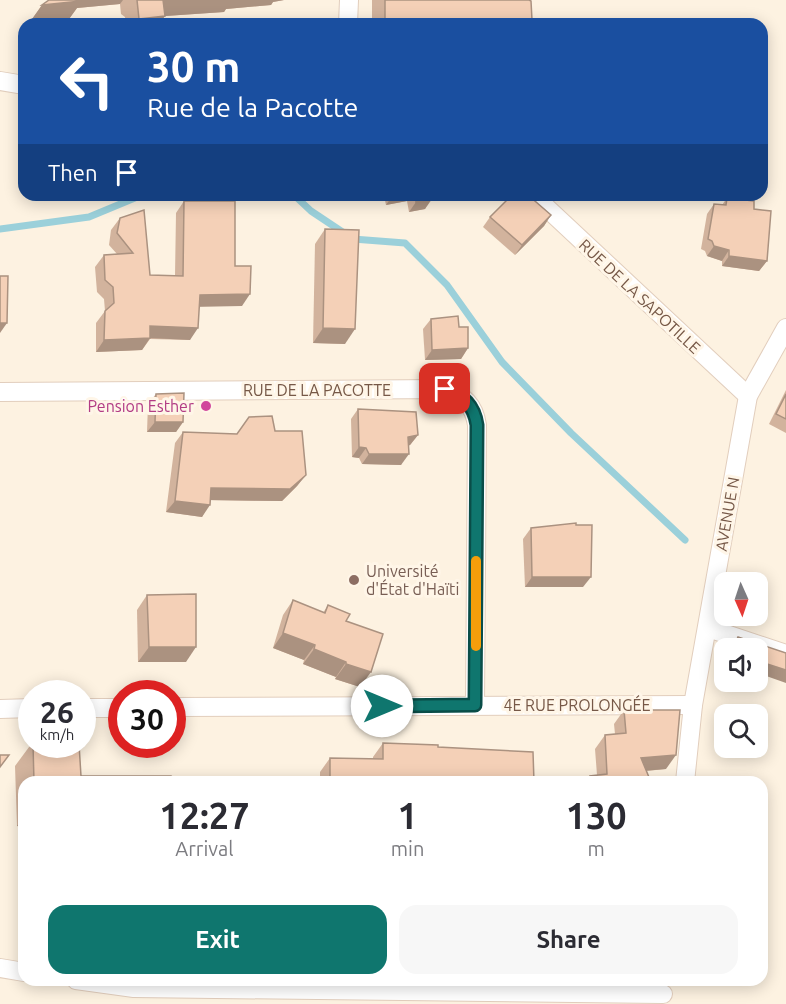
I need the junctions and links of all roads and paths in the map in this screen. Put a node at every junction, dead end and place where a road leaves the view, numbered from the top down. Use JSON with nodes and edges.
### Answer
{"nodes":[{"id":1,"x":349,"y":0,"type":"edge"},
{"id":2,"x":348,"y":18,"type":"edge"},
{"id":3,"x":0,"y":81,"type":"edge"},
{"id":4,"x":18,"y":84,"type":"edge"},
{"id":5,"x":539,"y":201,"type":"edge"},
{"id":6,"x":786,"y":328,"type":"edge"},
{"id":7,"x":0,"y":392,"type":"edge"},
{"id":8,"x":748,"y":396,"type":"junction"},
{"id":9,"x":708,"y":628,"type":"junction"},
{"id":10,"x":786,"y":654,"type":"edge"},
{"id":11,"x":475,"y":705,"type":"junction"},
{"id":12,"x":693,"y":705,"type":"junction"},
{"id":13,"x":186,"y":707,"type":"edge"},
{"id":14,"x":18,"y":708,"type":"edge"},
{"id":15,"x":0,"y":709,"type":"edge"},
{"id":16,"x":686,"y":776,"type":"edge"},
{"id":17,"x":0,"y":968,"type":"edge"},
{"id":18,"x":18,"y":971,"type":"edge"},
{"id":19,"x":120,"y":986,"type":"edge"},
{"id":20,"x":663,"y":992,"type":"edge"}],
"edges":[{"from":1,"to":2,"type":"street"},
{"from":3,"to":4,"type":"street"},
{"from":5,"to":8,"type":"street","name":"RUE DE LA SAPOTILLE"},
{"from":6,"to":8,"type":"street","name":"AVENUE N"},
{"from":7,"to":11,"type":"street","name":"RUE DE LA PACOTTE"},
{"from":8,"to":9,"type":"street","name":"AVENUE N"},
{"from":9,"to":10,"type":"street"},
{"from":9,"to":12,"type":"street","name":"AVENUE N"},
{"from":11,"to":12,"type":"street","name":"4E RUE PROLONGÉE"},
{"from":11,"to":13,"type":"street","name":"4E RUE PROLONGÉE"},
{"from":12,"to":16,"type":"street","name":"AVENUE N"},
{"from":14,"to":15,"type":"street"},
{"from":17,"to":18,"type":"street"},
{"from":19,"to":20,"type":"street"}]}
